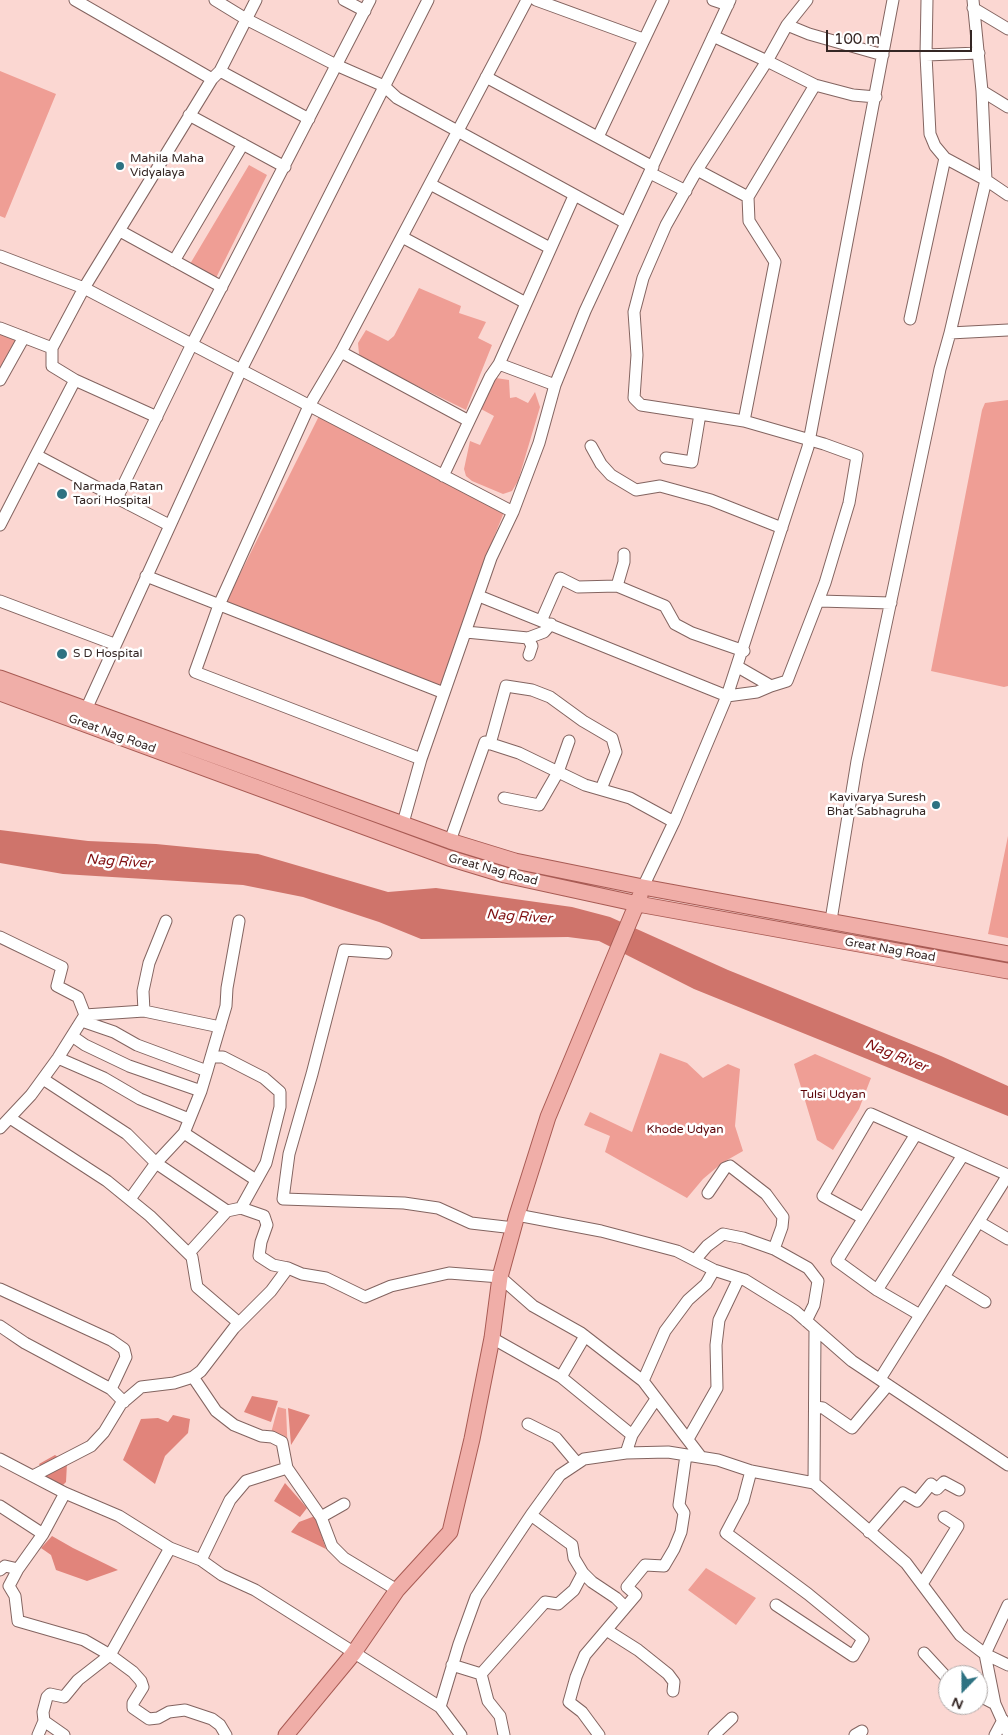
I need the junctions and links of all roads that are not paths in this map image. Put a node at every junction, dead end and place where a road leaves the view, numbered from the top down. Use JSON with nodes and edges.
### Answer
{"nodes":[{"id":1,"x":75,"y":0,"type":"edge"},
{"id":2,"x":215,"y":0,"type":"edge"},
{"id":3,"x":256,"y":0,"type":"edge"},
{"id":4,"x":344,"y":0,"type":"edge"},
{"id":5,"x":370,"y":0,"type":"edge"},
{"id":6,"x":428,"y":0,"type":"edge"},
{"id":7,"x":526,"y":0,"type":"edge"},
{"id":8,"x":536,"y":0,"type":"edge"},
{"id":9,"x":663,"y":0,"type":"edge"},
{"id":10,"x":713,"y":0,"type":"edge"},
{"id":11,"x":808,"y":0,"type":"edge"},
{"id":12,"x":894,"y":0,"type":"edge"},
{"id":13,"x":928,"y":0,"type":"edge"},
{"id":14,"x":729,"y":2,"type":"edge"},
{"id":15,"x":973,"y":4,"type":"edge"},
{"id":16,"x":365,"y":11,"type":"junction"},
{"id":17,"x":246,"y":19,"type":"junction"},
{"id":18,"x":788,"y":24,"type":"junction"},
{"id":19,"x":1008,"y":29,"type":"edge"},
{"id":20,"x":713,"y":36,"type":"junction"},
{"id":21,"x":643,"y":39,"type":"junction"},
{"id":22,"x":979,"y":53,"type":"junction"},
{"id":23,"x":883,"y":55,"type":"junction"},
{"id":24,"x":926,"y":55,"type":"junction"},
{"id":25,"x":767,"y":61,"type":"junction"},
{"id":26,"x":336,"y":65,"type":"junction"},
{"id":27,"x":216,"y":75,"type":"junction"},
{"id":28,"x":486,"y":77,"type":"junction"},
{"id":29,"x":815,"y":85,"type":"junction"},
{"id":30,"x":384,"y":86,"type":"junction"},
{"id":31,"x":982,"y":91,"type":"junction"},
{"id":32,"x":876,"y":97,"type":"junction"},
{"id":33,"x":1008,"y":107,"type":"edge"},
{"id":34,"x":189,"y":115,"type":"junction"},
{"id":35,"x":309,"y":118,"type":"junction"},
{"id":36,"x":456,"y":131,"type":"junction"},
{"id":37,"x":598,"y":137,"type":"junction"},
{"id":38,"x":243,"y":144,"type":"junction"},
{"id":39,"x":945,"y":158,"type":"junction"},
{"id":40,"x":284,"y":167,"type":"junction"},
{"id":41,"x":651,"y":170,"type":"junction"},
{"id":42,"x":697,"y":170,"type":"junction"},
{"id":43,"x":986,"y":180,"type":"junction"},
{"id":44,"x":430,"y":184,"type":"junction"},
{"id":45,"x":686,"y":191,"type":"junction"},
{"id":46,"x":1008,"y":195,"type":"edge"},
{"id":47,"x":574,"y":196,"type":"junction"},
{"id":48,"x":748,"y":197,"type":"junction"},
{"id":49,"x":626,"y":224,"type":"junction"},
{"id":50,"x":120,"y":231,"type":"junction"},
{"id":51,"x":402,"y":237,"type":"junction"},
{"id":52,"x":550,"y":248,"type":"junction"},
{"id":53,"x":0,"y":256,"type":"edge"},
{"id":54,"x":174,"y":261,"type":"junction"},
{"id":55,"x":222,"y":287,"type":"junction"},
{"id":56,"x":84,"y":288,"type":"junction"},
{"id":57,"x":526,"y":303,"type":"junction"},
{"id":58,"x":910,"y":319,"type":"dead end"},
{"id":59,"x":0,"y":328,"type":"edge"},
{"id":60,"x":1008,"y":330,"type":"edge"},
{"id":61,"x":950,"y":333,"type":"junction"},
{"id":62,"x":24,"y":337,"type":"junction"},
{"id":63,"x":192,"y":344,"type":"junction"},
{"id":64,"x":52,"y":348,"type":"junction"},
{"id":65,"x":341,"y":352,"type":"junction"},
{"id":66,"x":499,"y":364,"type":"junction"},
{"id":67,"x":241,"y":370,"type":"junction"},
{"id":68,"x":0,"y":380,"type":"edge"},
{"id":69,"x":75,"y":380,"type":"junction"},
{"id":70,"x":555,"y":385,"type":"junction"},
{"id":71,"x":309,"y":406,"type":"junction"},
{"id":72,"x":700,"y":414,"type":"junction"},
{"id":73,"x":157,"y":418,"type":"junction"},
{"id":74,"x":469,"y":421,"type":"junction"},
{"id":75,"x":744,"y":421,"type":"junction"},
{"id":76,"x":809,"y":441,"type":"junction"},
{"id":77,"x":592,"y":446,"type":"dead end"},
{"id":78,"x":36,"y":455,"type":"junction"},
{"id":79,"x":666,"y":458,"type":"dead end"},
{"id":80,"x":443,"y":476,"type":"junction"},
{"id":81,"x":117,"y":498,"type":"junction"},
{"id":82,"x":513,"y":512,"type":"junction"},
{"id":83,"x":0,"y":525,"type":"edge"},
{"id":84,"x":169,"y":526,"type":"junction"},
{"id":85,"x":782,"y":528,"type":"junction"},
{"id":86,"x":624,"y":554,"type":"dead end"},
{"id":87,"x":146,"y":576,"type":"junction"},
{"id":88,"x":618,"y":586,"type":"junction"},
{"id":89,"x":479,"y":596,"type":"junction"},
{"id":90,"x":0,"y":601,"type":"edge"},
{"id":91,"x":819,"y":601,"type":"junction"},
{"id":92,"x":891,"y":604,"type":"junction"},
{"id":93,"x":219,"y":605,"type":"junction"},
{"id":94,"x":546,"y":622,"type":"junction"},
{"id":95,"x":466,"y":632,"type":"junction"},
{"id":96,"x":528,"y":638,"type":"junction"},
{"id":97,"x":114,"y":644,"type":"junction"},
{"id":98,"x":744,"y":651,"type":"junction"},
{"id":99,"x":529,"y":655,"type":"dead end"},
{"id":100,"x":738,"y":667,"type":"junction"},
{"id":101,"x":0,"y":678,"type":"edge"},
{"id":102,"x":771,"y":686,"type":"junction"},
{"id":103,"x":0,"y":692,"type":"edge"},
{"id":104,"x":444,"y":693,"type":"junction"},
{"id":105,"x":727,"y":696,"type":"junction"},
{"id":106,"x":83,"y":716,"type":"junction"},
{"id":107,"x":569,"y":741,"type":"dead end"},
{"id":108,"x":490,"y":744,"type":"junction"},
{"id":109,"x":421,"y":760,"type":"junction"},
{"id":110,"x":558,"y":772,"type":"junction"},
{"id":111,"x":601,"y":790,"type":"junction"},
{"id":112,"x":504,"y":798,"type":"dead end"},
{"id":113,"x":674,"y":822,"type":"junction"},
{"id":114,"x":403,"y":823,"type":"junction"},
{"id":115,"x":450,"y":841,"type":"junction"},
{"id":116,"x":643,"y":887,"type":"junction"},
{"id":117,"x":635,"y":909,"type":"junction"},
{"id":118,"x":830,"y":920,"type":"junction"},
{"id":119,"x":166,"y":921,"type":"dead end"},
{"id":120,"x":239,"y":921,"type":"dead end"},
{"id":121,"x":0,"y":937,"type":"edge"},
{"id":122,"x":386,"y":953,"type":"dead end"},
{"id":123,"x":1008,"y":954,"type":"edge"},
{"id":124,"x":1008,"y":971,"type":"edge"},
{"id":125,"x":144,"y":1011,"type":"junction"},
{"id":126,"x":83,"y":1018,"type":"junction"},
{"id":127,"x":220,"y":1027,"type":"junction"},
{"id":128,"x":72,"y":1036,"type":"junction"},
{"id":129,"x":210,"y":1057,"type":"junction"},
{"id":130,"x":58,"y":1058,"type":"junction"},
{"id":131,"x":207,"y":1071,"type":"junction"},
{"id":132,"x":43,"y":1079,"type":"junction"},
{"id":133,"x":201,"y":1091,"type":"junction"},
{"id":134,"x":10,"y":1118,"type":"junction"},
{"id":135,"x":190,"y":1119,"type":"junction"},
{"id":136,"x":0,"y":1128,"type":"edge"},
{"id":137,"x":184,"y":1134,"type":"junction"},
{"id":138,"x":916,"y":1134,"type":"junction"},
{"id":139,"x":963,"y":1155,"type":"junction"},
{"id":140,"x":156,"y":1164,"type":"junction"},
{"id":141,"x":1008,"y":1175,"type":"edge"},
{"id":142,"x":256,"y":1180,"type":"junction"},
{"id":143,"x":708,"y":1193,"type":"dead end"},
{"id":144,"x":130,"y":1199,"type":"junction"},
{"id":145,"x":241,"y":1208,"type":"junction"},
{"id":146,"x":228,"y":1211,"type":"junction"},
{"id":147,"x":863,"y":1218,"type":"junction"},
{"id":148,"x":516,"y":1221,"type":"junction"},
{"id":149,"x":979,"y":1222,"type":"junction"},
{"id":150,"x":1008,"y":1239,"type":"edge"},
{"id":151,"x":774,"y":1249,"type":"junction"},
{"id":152,"x":189,"y":1254,"type":"junction"},
{"id":153,"x":695,"y":1260,"type":"junction"},
{"id":154,"x":288,"y":1268,"type":"junction"},
{"id":155,"x":714,"y":1270,"type":"junction"},
{"id":156,"x":500,"y":1277,"type":"junction"},
{"id":157,"x":944,"y":1277,"type":"junction"},
{"id":158,"x":739,"y":1278,"type":"junction"},
{"id":159,"x":0,"y":1289,"type":"edge"},
{"id":160,"x":877,"y":1290,"type":"junction"},
{"id":161,"x":985,"y":1302,"type":"dead end"},
{"id":162,"x":920,"y":1315,"type":"junction"},
{"id":163,"x":806,"y":1321,"type":"junction"},
{"id":164,"x":239,"y":1323,"type":"junction"},
{"id":165,"x":0,"y":1326,"type":"edge"},
{"id":166,"x":815,"y":1330,"type":"junction"},
{"id":167,"x":585,"y":1336,"type":"junction"},
{"id":168,"x":492,"y":1338,"type":"junction"},
{"id":169,"x":193,"y":1377,"type":"junction"},
{"id":170,"x":561,"y":1377,"type":"junction"},
{"id":171,"x":643,"y":1381,"type":"junction"},
{"id":172,"x":884,"y":1382,"type":"junction"},
{"id":173,"x":111,"y":1389,"type":"junction"},
{"id":174,"x":656,"y":1399,"type":"junction"},
{"id":175,"x":124,"y":1402,"type":"junction"},
{"id":176,"x":816,"y":1407,"type":"junction"},
{"id":177,"x":528,"y":1424,"type":"dead end"},
{"id":178,"x":632,"y":1435,"type":"junction"},
{"id":179,"x":688,"y":1439,"type":"junction"},
{"id":180,"x":626,"y":1453,"type":"junction"},
{"id":181,"x":686,"y":1455,"type":"junction"},
{"id":182,"x":701,"y":1457,"type":"junction"},
{"id":183,"x":0,"y":1459,"type":"edge"},
{"id":184,"x":577,"y":1463,"type":"junction"},
{"id":185,"x":1008,"y":1464,"type":"edge"},
{"id":186,"x":287,"y":1468,"type":"junction"},
{"id":187,"x":751,"y":1471,"type":"junction"},
{"id":188,"x":33,"y":1476,"type":"junction"},
{"id":189,"x":814,"y":1483,"type":"junction"},
{"id":190,"x":959,"y":1490,"type":"dead end"},
{"id":191,"x":65,"y":1494,"type":"junction"},
{"id":192,"x":344,"y":1504,"type":"dead end"},
{"id":193,"x":0,"y":1506,"type":"edge"},
{"id":194,"x":531,"y":1515,"type":"junction"},
{"id":195,"x":321,"y":1517,"type":"junction"},
{"id":196,"x":944,"y":1517,"type":"dead end"},
{"id":197,"x":869,"y":1532,"type":"junction"},
{"id":198,"x":43,"y":1534,"type":"junction"},
{"id":199,"x":170,"y":1548,"type":"junction"},
{"id":200,"x":201,"y":1560,"type":"junction"},
{"id":201,"x":18,"y":1569,"type":"junction"},
{"id":202,"x":0,"y":1570,"type":"edge"},
{"id":203,"x":583,"y":1573,"type":"junction"},
{"id":204,"x":922,"y":1584,"type":"junction"},
{"id":205,"x":397,"y":1590,"type":"junction"},
{"id":206,"x":776,"y":1605,"type":"dead end"},
{"id":207,"x":1008,"y":1605,"type":"edge"},
{"id":208,"x":625,"y":1607,"type":"junction"},
{"id":209,"x":608,"y":1631,"type":"junction"},
{"id":210,"x":924,"y":1653,"type":"dead end"},
{"id":211,"x":353,"y":1654,"type":"junction"},
{"id":212,"x":985,"y":1654,"type":"junction"},
{"id":213,"x":110,"y":1655,"type":"junction"},
{"id":214,"x":452,"y":1665,"type":"junction"},
{"id":215,"x":1008,"y":1665,"type":"edge"},
{"id":216,"x":938,"y":1668,"type":"edge"},
{"id":217,"x":481,"y":1674,"type":"junction"},
{"id":218,"x":673,"y":1691,"type":"dead end"},
{"id":219,"x":988,"y":1700,"type":"edge"},
{"id":220,"x":996,"y":1704,"type":"junction"},
{"id":221,"x":440,"y":1707,"type":"junction"},
{"id":222,"x":732,"y":1718,"type":"dead end"},
{"id":223,"x":1003,"y":1720,"type":"junction"},
{"id":224,"x":44,"y":1722,"type":"junction"},
{"id":225,"x":1008,"y":1733,"type":"edge"},
{"id":226,"x":38,"y":1735,"type":"edge"},
{"id":227,"x":64,"y":1735,"type":"edge"},
{"id":228,"x":226,"y":1735,"type":"edge"},
{"id":229,"x":286,"y":1735,"type":"edge"},
{"id":230,"x":461,"y":1735,"type":"edge"},
{"id":231,"x":504,"y":1735,"type":"edge"},
{"id":232,"x":599,"y":1735,"type":"edge"},
{"id":233,"x":714,"y":1735,"type":"edge"},
{"id":234,"x":995,"y":1735,"type":"edge"}],
"edges":[{"from":1,"to":27,"type":"street"},
{"from":2,"to":17,"type":"street"},
{"from":3,"to":17,"type":"street"},
{"from":4,"to":16,"type":"street"},
{"from":5,"to":16,"type":"street"},
{"from":6,"to":30,"type":"street"},
{"from":7,"to":28,"type":"street"},
{"from":8,"to":21,"type":"street"},
{"from":9,"to":21,"type":"street"},
{"from":10,"to":14,"type":"street"},
{"from":11,"to":18,"type":"street"},
{"from":12,"to":23,"type":"street"},
{"from":13,"to":24,"type":"street"},
{"from":14,"to":20,"type":"street"},
{"from":15,"to":19,"type":"street"},
{"from":15,"to":22,"type":"street"},
{"from":16,"to":26,"type":"street"},
{"from":17,"to":26,"type":"street"},
{"from":17,"to":27,"type":"street"},
{"from":18,"to":23,"type":"street"},
{"from":18,"to":25,"type":"street"},
{"from":20,"to":25,"type":"street"},
{"from":20,"to":41,"type":"street"},
{"from":21,"to":37,"type":"street"},
{"from":22,"to":24,"type":"street"},
{"from":22,"to":31,"type":"street"},
{"from":23,"to":32,"type":"street"},
{"from":24,"to":39,"type":"street"},
{"from":25,"to":29,"type":"street"},
{"from":25,"to":42,"type":"street"},
{"from":26,"to":30,"type":"street"},
{"from":26,"to":35,"type":"street"},
{"from":27,"to":34,"type":"street"},
{"from":27,"to":35,"type":"street"},
{"from":28,"to":36,"type":"street"},
{"from":28,"to":37,"type":"street"},
{"from":29,"to":32,"type":"street"},
{"from":29,"to":48,"type":"street"},
{"from":30,"to":36,"type":"street"},
{"from":30,"to":67,"type":"street"},
{"from":31,"to":33,"type":"street"},
{"from":31,"to":43,"type":"street"},
{"from":32,"to":76,"type":"street"},
{"from":34,"to":38,"type":"street"},
{"from":34,"to":50,"type":"street"},
{"from":35,"to":40,"type":"street"},
{"from":36,"to":44,"type":"street"},
{"from":36,"to":47,"type":"street"},
{"from":37,"to":41,"type":"street"},
{"from":38,"to":40,"type":"street"},
{"from":38,"to":54,"type":"street"},
{"from":39,"to":43,"type":"street"},
{"from":39,"to":58,"type":"street"},
{"from":40,"to":55,"type":"street"},
{"from":41,"to":45,"type":"street"},
{"from":41,"to":49,"type":"street"},
{"from":42,"to":45,"type":"street"},
{"from":42,"to":48,"type":"street"},
{"from":43,"to":46,"type":"street"},
{"from":43,"to":61,"type":"street"},
{"from":44,"to":51,"type":"street"},
{"from":44,"to":52,"type":"street"},
{"from":45,"to":72,"type":"street"},
{"from":47,"to":49,"type":"street"},
{"from":47,"to":52,"type":"street"},
{"from":48,"to":75,"type":"street"},
{"from":49,"to":70,"type":"street"},
{"from":50,"to":54,"type":"street"},
{"from":50,"to":56,"type":"street"},
{"from":51,"to":57,"type":"street"},
{"from":51,"to":65,"type":"street"},
{"from":52,"to":57,"type":"street"},
{"from":53,"to":56,"type":"street"},
{"from":54,"to":55,"type":"street"},
{"from":55,"to":63,"type":"street"},
{"from":56,"to":63,"type":"street"},
{"from":56,"to":64,"type":"street"},
{"from":57,"to":66,"type":"street"},
{"from":59,"to":62,"type":"street"},
{"from":60,"to":61,"type":"street"},
{"from":61,"to":92,"type":"street"},
{"from":62,"to":64,"type":"street"},
{"from":62,"to":68,"type":"street"},
{"from":63,"to":67,"type":"street"},
{"from":63,"to":73,"type":"street"},
{"from":64,"to":69,"type":"street"},
{"from":65,"to":71,"type":"street"},
{"from":65,"to":74,"type":"street"},
{"from":66,"to":70,"type":"street"},
{"from":66,"to":74,"type":"street"},
{"from":67,"to":71,"type":"street"},
{"from":67,"to":84,"type":"street"},
{"from":69,"to":73,"type":"street"},
{"from":69,"to":78,"type":"street"},
{"from":70,"to":82,"type":"street"},
{"from":71,"to":80,"type":"street"},
{"from":71,"to":93,"type":"street"},
{"from":72,"to":75,"type":"street"},
{"from":72,"to":79,"type":"street"},
{"from":73,"to":81,"type":"street"},
{"from":74,"to":80,"type":"street"},
{"from":75,"to":76,"type":"street"},
{"from":76,"to":85,"type":"street"},
{"from":76,"to":91,"type":"street"},
{"from":77,"to":85,"type":"street"},
{"from":78,"to":81,"type":"street"},
{"from":78,"to":83,"type":"street"},
{"from":80,"to":82,"type":"street"},
{"from":81,"to":84,"type":"street"},
{"from":82,"to":89,"type":"street"},
{"from":84,"to":87,"type":"street"},
{"from":85,"to":98,"type":"street"},
{"from":86,"to":88,"type":"street"},
{"from":87,"to":93,"type":"street"},
{"from":87,"to":97,"type":"street"},
{"from":88,"to":94,"type":"street"},
{"from":88,"to":98,"type":"street"},
{"from":89,"to":94,"type":"street"},
{"from":89,"to":95,"type":"street"},
{"from":90,"to":97,"type":"street"},
{"from":91,"to":92,"type":"street"},
{"from":91,"to":102,"type":"street"},
{"from":92,"to":118,"type":"street"},
{"from":93,"to":104,"type":"street"},
{"from":93,"to":109,"type":"street"},
{"from":94,"to":96,"type":"street"},
{"from":94,"to":105,"type":"street"},
{"from":95,"to":96,"type":"street"},
{"from":95,"to":104,"type":"street"},
{"from":96,"to":99,"type":"street"},
{"from":97,"to":106,"type":"street"},
{"from":98,"to":100,"type":"street"},
{"from":100,"to":102,"type":"street"},
{"from":100,"to":105,"type":"street"},
{"from":101,"to":106,"type":"main road","name":"Great Nag Road"},
{"from":102,"to":105,"type":"street"},
{"from":103,"to":106,"type":"main road","name":"Great Nag Road"},
{"from":104,"to":109,"type":"street"},
{"from":105,"to":113,"type":"street"},
{"from":106,"to":114,"type":"main road","name":"Great Nag Road"},
{"from":106,"to":117,"type":"main road","name":"Great Nag Road"},
{"from":107,"to":110,"type":"street"},
{"from":108,"to":110,"type":"street"},
{"from":108,"to":111,"type":"street"},
{"from":108,"to":115,"type":"street"},
{"from":109,"to":114,"type":"street"},
{"from":110,"to":111,"type":"street"},
{"from":110,"to":112,"type":"street"},
{"from":111,"to":113,"type":"street"},
{"from":113,"to":116,"type":"street"},
{"from":114,"to":115,"type":"main road","name":"Great Nag Road"},
{"from":115,"to":116,"type":"main road","name":"Great Nag Road"},
{"from":116,"to":117,"type":"main road"},
{"from":116,"to":118,"type":"main road","name":"Great Nag Road"},
{"from":117,"to":124,"type":"main road","name":"Great Nag Road"},
{"from":117,"to":148,"type":"main road"},
{"from":118,"to":123,"type":"main road","name":"Great Nag Road"},
{"from":119,"to":125,"type":"street"},
{"from":120,"to":127,"type":"street"},
{"from":121,"to":126,"type":"street"},
{"from":122,"to":148,"type":"street"},
{"from":125,"to":126,"type":"street"},
{"from":125,"to":127,"type":"street"},
{"from":126,"to":128,"type":"street"},
{"from":126,"to":131,"type":"street"},
{"from":127,"to":129,"type":"street"},
{"from":128,"to":130,"type":"street"},
{"from":128,"to":133,"type":"street"},
{"from":129,"to":131,"type":"street"},
{"from":129,"to":142,"type":"street"},
{"from":130,"to":132,"type":"street"},
{"from":130,"to":135,"type":"street"},
{"from":131,"to":133,"type":"street"},
{"from":132,"to":134,"type":"street"},
{"from":132,"to":140,"type":"street"},
{"from":133,"to":135,"type":"street"},
{"from":134,"to":136,"type":"street"},
{"from":134,"to":144,"type":"street"},
{"from":135,"to":137,"type":"street"},
{"from":137,"to":140,"type":"street"},
{"from":137,"to":142,"type":"street"},
{"from":138,"to":139,"type":"street"},
{"from":138,"to":147,"type":"street"},
{"from":138,"to":147,"type":"street"},
{"from":139,"to":141,"type":"street"},
{"from":139,"to":160,"type":"street"},
{"from":140,"to":144,"type":"street"},
{"from":140,"to":146,"type":"street"},
{"from":141,"to":149,"type":"street"},
{"from":142,"to":145,"type":"street"},
{"from":143,"to":151,"type":"street"},
{"from":144,"to":152,"type":"street"},
{"from":145,"to":146,"type":"street"},
{"from":145,"to":154,"type":"street"},
{"from":146,"to":152,"type":"street"},
{"from":147,"to":160,"type":"street"},
{"from":148,"to":153,"type":"street"},
{"from":148,"to":156,"type":"main road"},
{"from":149,"to":150,"type":"street"},
{"from":149,"to":157,"type":"street"},
{"from":151,"to":153,"type":"street"},
{"from":151,"to":163,"type":"street"},
{"from":152,"to":164,"type":"street"},
{"from":153,"to":155,"type":"street"},
{"from":154,"to":156,"type":"street"},
{"from":154,"to":164,"type":"street"},
{"from":155,"to":158,"type":"street"},
{"from":155,"to":171,"type":"street"},
{"from":156,"to":167,"type":"street"},
{"from":156,"to":168,"type":"main road"},
{"from":157,"to":161,"type":"street"},
{"from":157,"to":162,"type":"street"},
{"from":158,"to":163,"type":"street"},
{"from":158,"to":179,"type":"street"},
{"from":159,"to":173,"type":"street"},
{"from":160,"to":162,"type":"street"},
{"from":162,"to":172,"type":"street"},
{"from":163,"to":166,"type":"street"},
{"from":164,"to":169,"type":"street"},
{"from":165,"to":173,"type":"street"},
{"from":166,"to":172,"type":"street"},
{"from":166,"to":176,"type":"street"},
{"from":167,"to":170,"type":"street"},
{"from":167,"to":171,"type":"street"},
{"from":168,"to":170,"type":"street"},
{"from":168,"to":205,"type":"main road"},
{"from":169,"to":175,"type":"street"},
{"from":169,"to":186,"type":"street"},
{"from":170,"to":178,"type":"street"},
{"from":171,"to":174,"type":"street"},
{"from":172,"to":176,"type":"street"},
{"from":172,"to":185,"type":"street"},
{"from":173,"to":175,"type":"street"},
{"from":174,"to":178,"type":"street"},
{"from":174,"to":179,"type":"street"},
{"from":175,"to":188,"type":"street"},
{"from":176,"to":189,"type":"street"},
{"from":177,"to":184,"type":"street"},
{"from":178,"to":180,"type":"street"},
{"from":179,"to":182,"type":"street"},
{"from":180,"to":181,"type":"street"},
{"from":180,"to":184,"type":"street"},
{"from":181,"to":182,"type":"street"},
{"from":181,"to":208,"type":"street"},
{"from":182,"to":187,"type":"street"},
{"from":183,"to":188,"type":"street"},
{"from":184,"to":194,"type":"street"},
{"from":186,"to":195,"type":"street"},
{"from":186,"to":200,"type":"street"},
{"from":187,"to":189,"type":"street"},
{"from":187,"to":206,"type":"street"},
{"from":188,"to":191,"type":"street"},
{"from":189,"to":197,"type":"street"},
{"from":190,"to":197,"type":"street"},
{"from":191,"to":198,"type":"street"},
{"from":191,"to":199,"type":"street"},
{"from":192,"to":195,"type":"street"},
{"from":193,"to":198,"type":"street"},
{"from":194,"to":203,"type":"street"},
{"from":194,"to":214,"type":"street"},
{"from":195,"to":205,"type":"street"},
{"from":196,"to":204,"type":"street"},
{"from":197,"to":204,"type":"street"},
{"from":198,"to":201,"type":"street"},
{"from":199,"to":200,"type":"street"},
{"from":199,"to":213,"type":"street"},
{"from":200,"to":211,"type":"street"},
{"from":201,"to":202,"type":"street"},
{"from":201,"to":213,"type":"street"},
{"from":203,"to":208,"type":"street"},
{"from":203,"to":217,"type":"street"},
{"from":204,"to":212,"type":"street"},
{"from":205,"to":211,"type":"main road"},
{"from":207,"to":212,"type":"street"},
{"from":208,"to":209,"type":"street"},
{"from":209,"to":218,"type":"street"},
{"from":209,"to":232,"type":"street"},
{"from":210,"to":216,"type":"street"},
{"from":211,"to":221,"type":"street"},
{"from":211,"to":229,"type":"main road"},
{"from":212,"to":215,"type":"street"},
{"from":212,"to":220,"type":"street"},
{"from":213,"to":224,"type":"street"},
{"from":213,"to":228,"type":"street"},
{"from":214,"to":217,"type":"street"},
{"from":214,"to":221,"type":"street"},
{"from":217,"to":231,"type":"street"},
{"from":219,"to":220,"type":"street"},
{"from":220,"to":223,"type":"street"},
{"from":221,"to":230,"type":"street"},
{"from":222,"to":233,"type":"street"},
{"from":223,"to":225,"type":"street"},
{"from":223,"to":234,"type":"street"},
{"from":224,"to":226,"type":"street"},
{"from":224,"to":227,"type":"street"}]}
